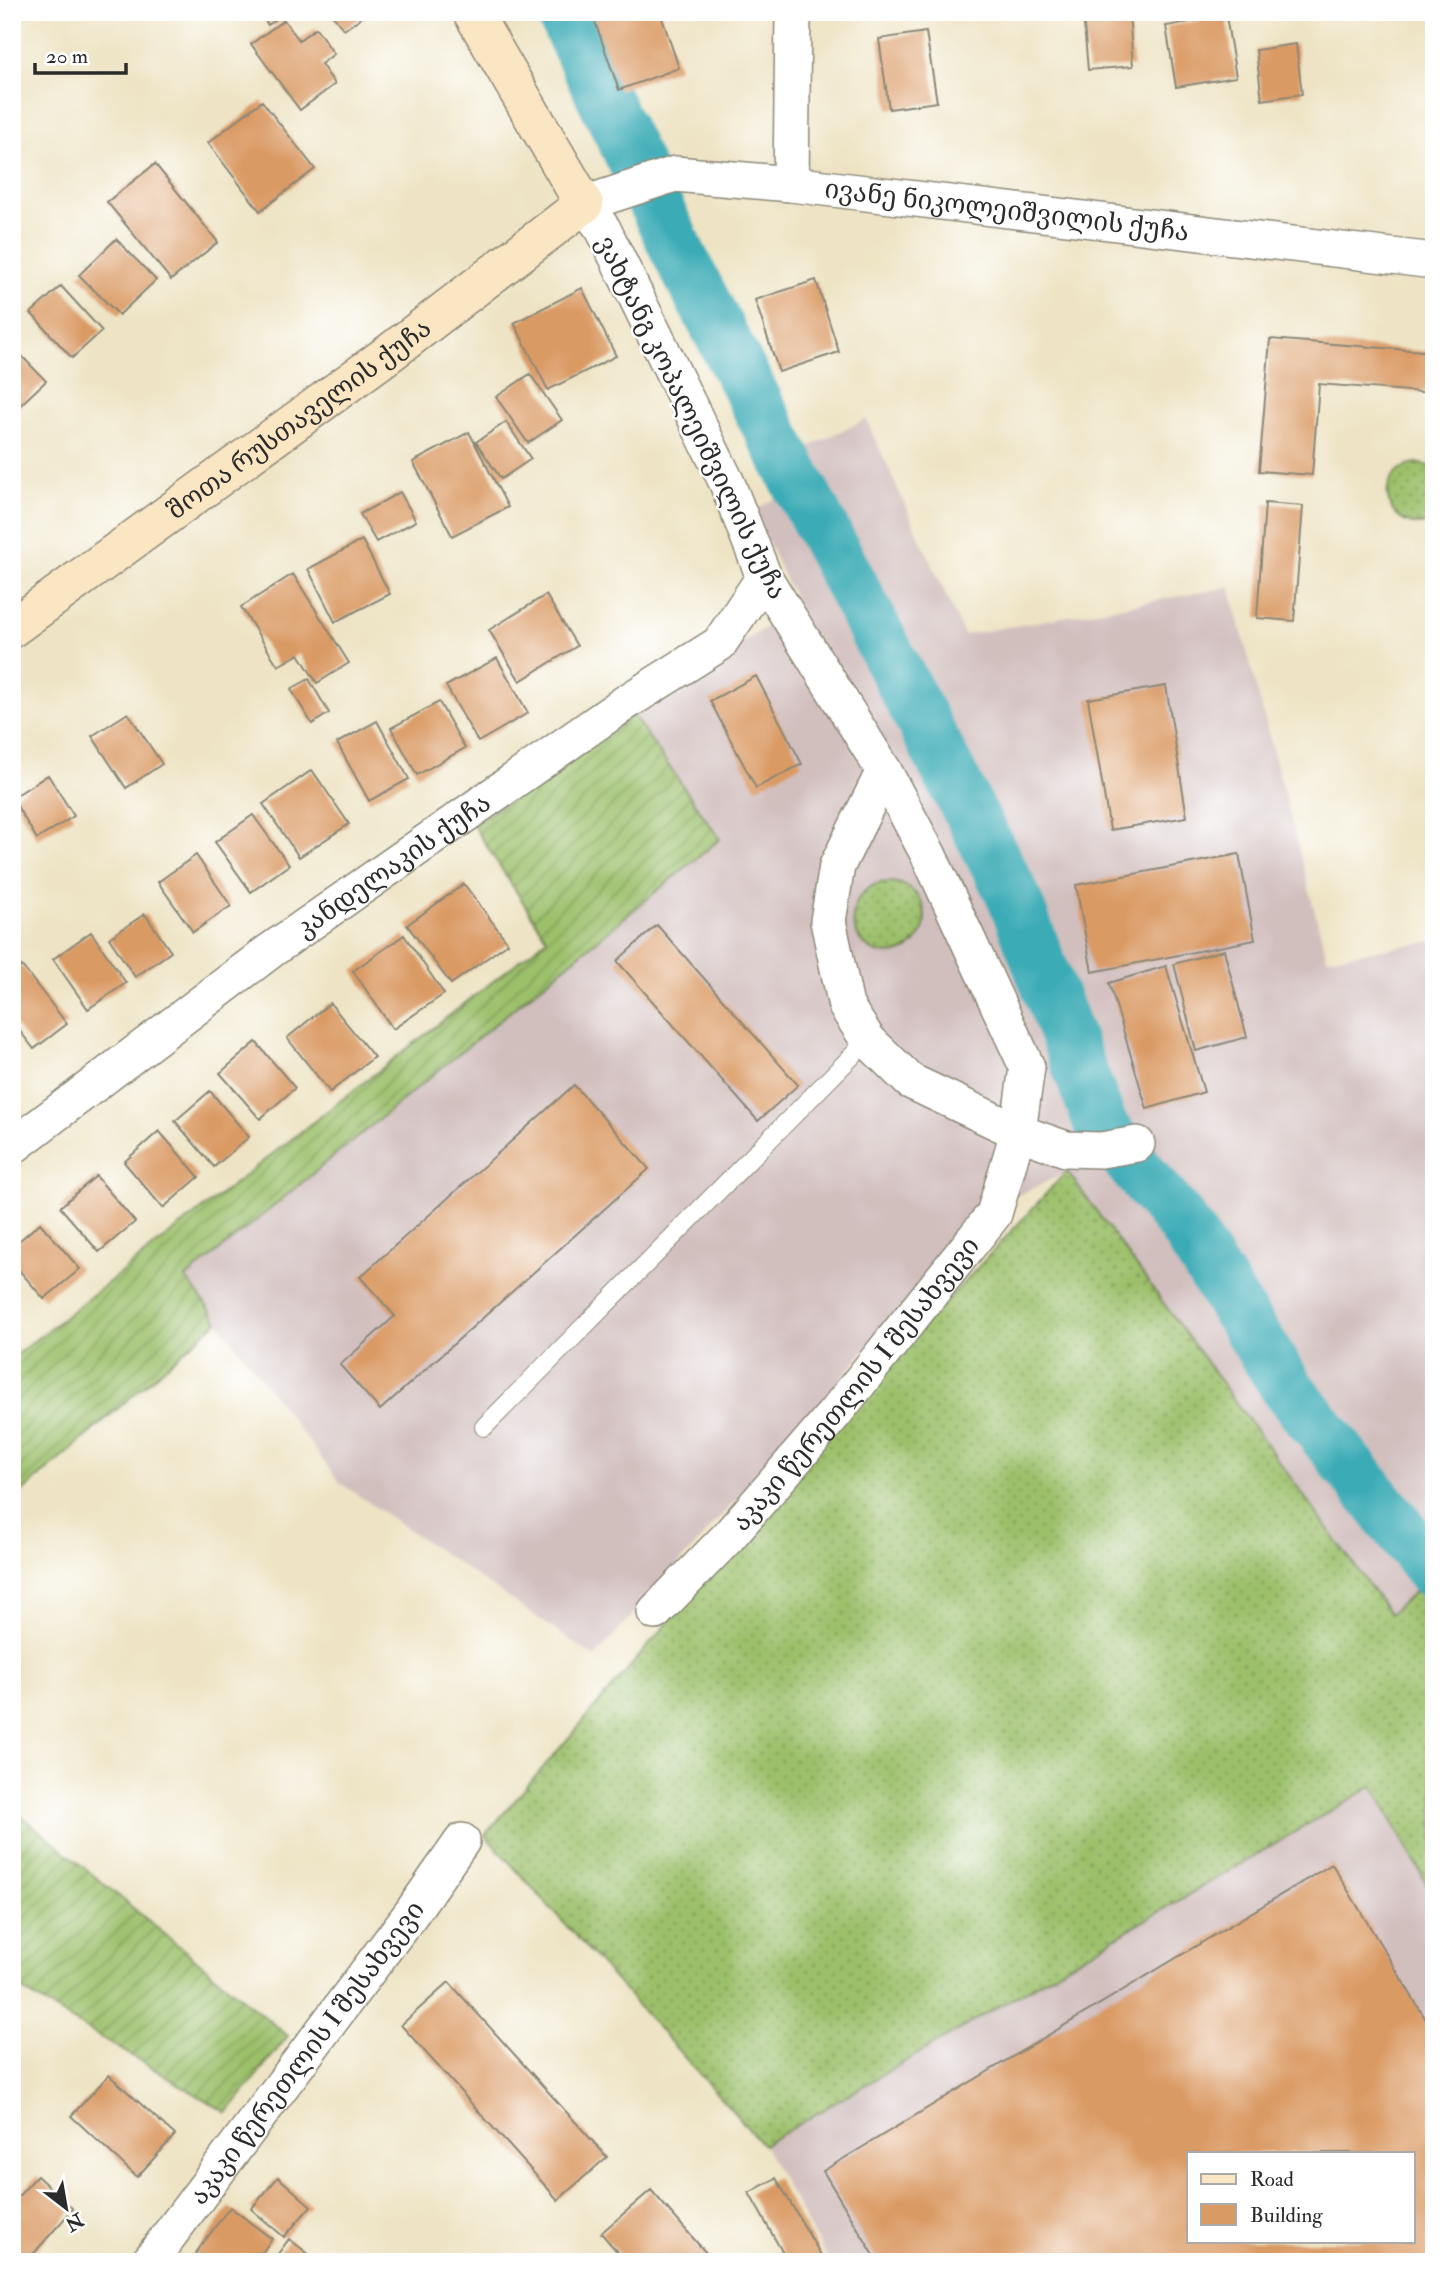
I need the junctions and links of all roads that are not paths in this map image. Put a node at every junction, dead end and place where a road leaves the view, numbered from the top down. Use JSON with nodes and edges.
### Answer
{"nodes":[{"id":1,"x":472,"y":12,"type":"edge"},
{"id":2,"x":793,"y":12,"type":"edge"},
{"id":3,"x":791,"y":184,"type":"junction"},
{"id":4,"x":584,"y":204,"type":"junction"},
{"id":5,"x":1434,"y":261,"type":"edge"},
{"id":6,"x":764,"y":577,"type":"junction"},
{"id":7,"x":12,"y":628,"type":"edge"},
{"id":8,"x":884,"y":771,"type":"junction"},
{"id":9,"x":868,"y":1040,"type":"junction"},
{"id":10,"x":1018,"y":1132,"type":"junction"},
{"id":11,"x":1137,"y":1144,"type":"dead end"},
{"id":12,"x":12,"y":1147,"type":"edge"},
{"id":13,"x":484,"y":1427,"type":"dead end"},
{"id":14,"x":654,"y":1612,"type":"dead end"},
{"id":15,"x":462,"y":1841,"type":"dead end"},
{"id":16,"x":149,"y":2262,"type":"edge"}],
"edges":[{"from":1,"to":4,"type":"street","name":"ვახტანგ კოპალეიშვილის ქუჩა"},
{"from":2,"to":3,"type":"street"},
{"from":3,"to":4,"type":"street","name":"ივანე ნიკოლეიშვილის ქუჩა"},
{"from":3,"to":5,"type":"street","name":"ივანე ნიკოლეიშვილის ქუჩა"},
{"from":4,"to":6,"type":"street","name":"ვახტანგ კოპალეიშვილის ქუჩა"},
{"from":4,"to":7,"type":"street","name":"შოთა რუსთაველის ქუჩა"},
{"from":6,"to":8,"type":"street","name":"ვახტანგ კოპალეიშვილის ქუჩა"},
{"from":6,"to":12,"type":"street","name":"კანდელაკის ქუჩა"},
{"from":8,"to":9,"type":"street"},
{"from":8,"to":10,"type":"street","name":"ვახტანგ კოპალეიშვილის ქუჩა"},
{"from":9,"to":10,"type":"street"},
{"from":9,"to":13,"type":"lane"},
{"from":10,"to":11,"type":"street"},
{"from":10,"to":14,"type":"street","name":"აკაკი წერეთლის I შესახვევი"},
{"from":15,"to":16,"type":"street","name":"აკაკი წერეთლის I შესახვევი"}]}
